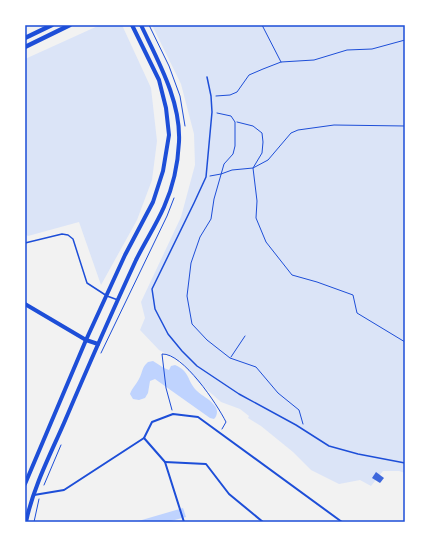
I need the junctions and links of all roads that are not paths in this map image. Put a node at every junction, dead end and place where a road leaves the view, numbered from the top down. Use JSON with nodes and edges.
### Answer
{"nodes":[{"id":1,"x":52,"y":25,"type":"edge"},
{"id":2,"x":70,"y":25,"type":"edge"},
{"id":3,"x":132,"y":25,"type":"edge"},
{"id":4,"x":141,"y":25,"type":"edge"},
{"id":5,"x":25,"y":38,"type":"edge"},
{"id":6,"x":25,"y":47,"type":"edge"},
{"id":7,"x":207,"y":77,"type":"dead end"},
{"id":8,"x":25,"y":243,"type":"edge"},
{"id":9,"x":107,"y":296,"type":"junction"},
{"id":10,"x":119,"y":300,"type":"junction"},
{"id":11,"x":25,"y":304,"type":"edge"},
{"id":12,"x":86,"y":340,"type":"junction"},
{"id":13,"x":98,"y":344,"type":"junction"},
{"id":14,"x":144,"y":438,"type":"junction"},
{"id":15,"x":165,"y":462,"type":"junction"},
{"id":16,"x":405,"y":463,"type":"edge"},
{"id":17,"x":25,"y":484,"type":"edge"},
{"id":18,"x":34,"y":495,"type":"junction"},
{"id":19,"x":26,"y":522,"type":"edge"},
{"id":20,"x":184,"y":522,"type":"edge"},
{"id":21,"x":264,"y":522,"type":"edge"},
{"id":22,"x":342,"y":522,"type":"edge"}],
"edges":[{"from":1,"to":5,"type":"main road"},
{"from":2,"to":6,"type":"main road"},
{"from":3,"to":9,"type":"main road"},
{"from":4,"to":10,"type":"main road"},
{"from":7,"to":16,"type":"lane"},
{"from":8,"to":9,"type":"lane"},
{"from":9,"to":10,"type":"lane"},
{"from":9,"to":12,"type":"main road"},
{"from":10,"to":13,"type":"main road"},
{"from":11,"to":12,"type":"main road"},
{"from":12,"to":13,"type":"main road"},
{"from":12,"to":17,"type":"main road"},
{"from":13,"to":18,"type":"main road"},
{"from":14,"to":15,"type":"street"},
{"from":14,"to":18,"type":"street"},
{"from":14,"to":22,"type":"street"},
{"from":15,"to":20,"type":"street"},
{"from":15,"to":21,"type":"street"},
{"from":18,"to":19,"type":"main road"}]}
